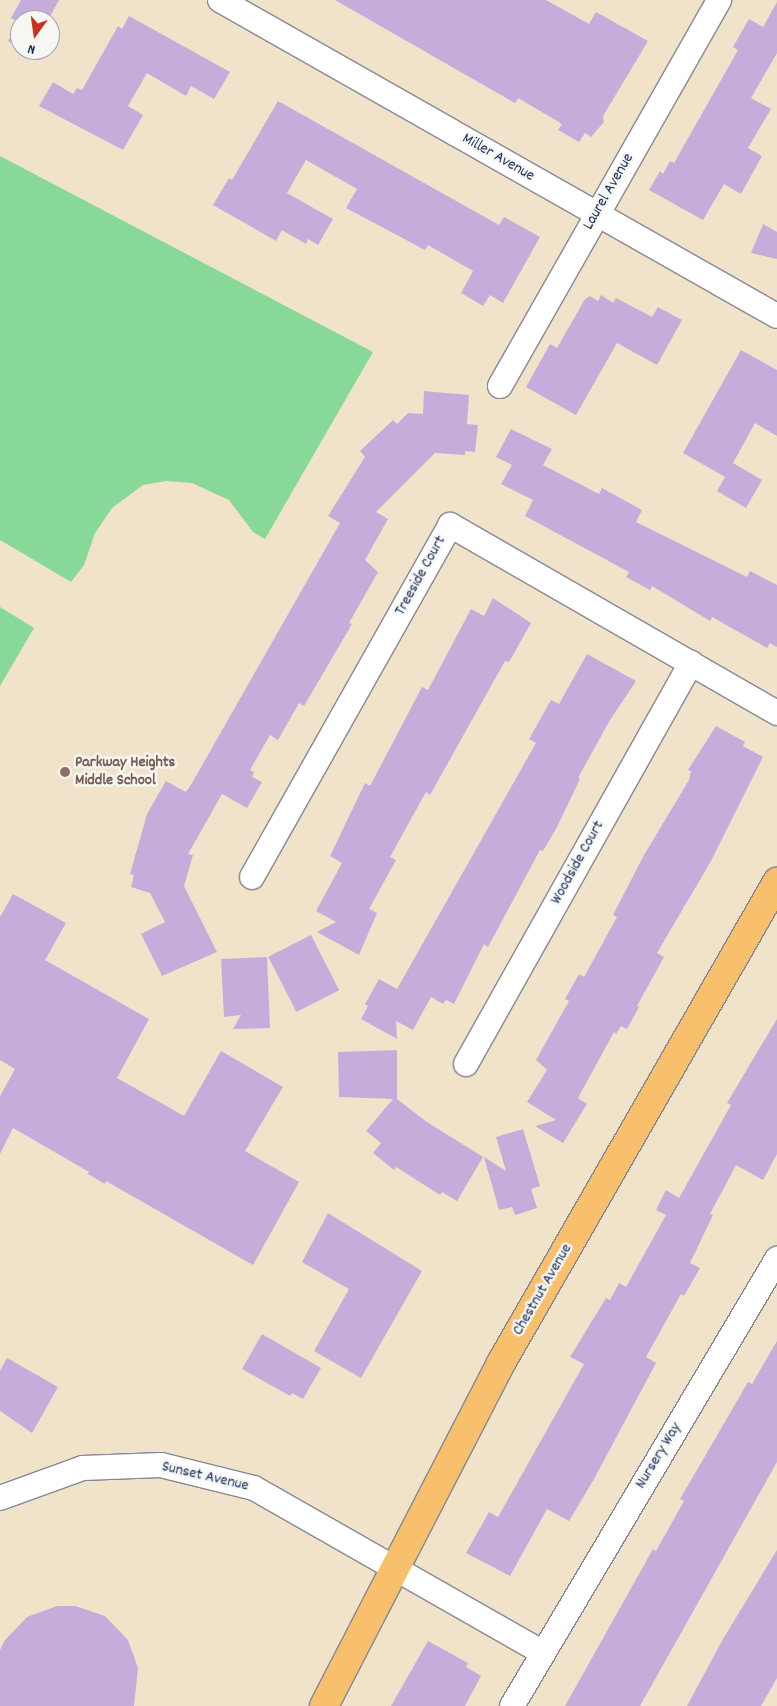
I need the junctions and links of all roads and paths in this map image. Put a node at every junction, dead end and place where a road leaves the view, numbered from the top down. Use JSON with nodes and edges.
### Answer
{"nodes":[{"id":1,"x":220,"y":0,"type":"edge"},
{"id":2,"x":719,"y":0,"type":"edge"},
{"id":3,"x":596,"y":214,"type":"junction"},
{"id":4,"x":777,"y":316,"type":"edge"},
{"id":5,"x":500,"y":386,"type":"dead end"},
{"id":6,"x":691,"y":663,"type":"junction"},
{"id":7,"x":777,"y":713,"type":"edge"},
{"id":8,"x":252,"y":877,"type":"dead end"},
{"id":9,"x":777,"y":882,"type":"edge"},
{"id":10,"x":466,"y":1064,"type":"dead end"},
{"id":11,"x":777,"y":1259,"type":"edge"},
{"id":12,"x":2,"y":1492,"type":"edge"},
{"id":13,"x":395,"y":1568,"type":"junction"},
{"id":14,"x":541,"y":1652,"type":"junction"},
{"id":15,"x":324,"y":1706,"type":"edge"},
{"id":16,"x":512,"y":1706,"type":"edge"}],
"edges":[{"from":1,"to":3,"type":"street","name":"Miller Avenue"},
{"from":2,"to":3,"type":"street","name":"Laurel Avenue"},
{"from":3,"to":4,"type":"street","name":"Miller Avenue"},
{"from":3,"to":5,"type":"street","name":"Laurel Avenue"},
{"from":6,"to":7,"type":"street","name":"Treeside Court"},
{"from":6,"to":8,"type":"street","name":"Treeside Court"},
{"from":6,"to":10,"type":"street","name":"Woodside Court"},
{"from":9,"to":13,"type":"main road","name":"Chestnut Avenue"},
{"from":11,"to":14,"type":"street","name":"Nursery Way"},
{"from":12,"to":13,"type":"street","name":"Sunset Avenue"},
{"from":13,"to":14,"type":"street"},
{"from":13,"to":15,"type":"main road","name":"Chestnut Avenue"},
{"from":14,"to":16,"type":"street","name":"Nursery Way"}]}
